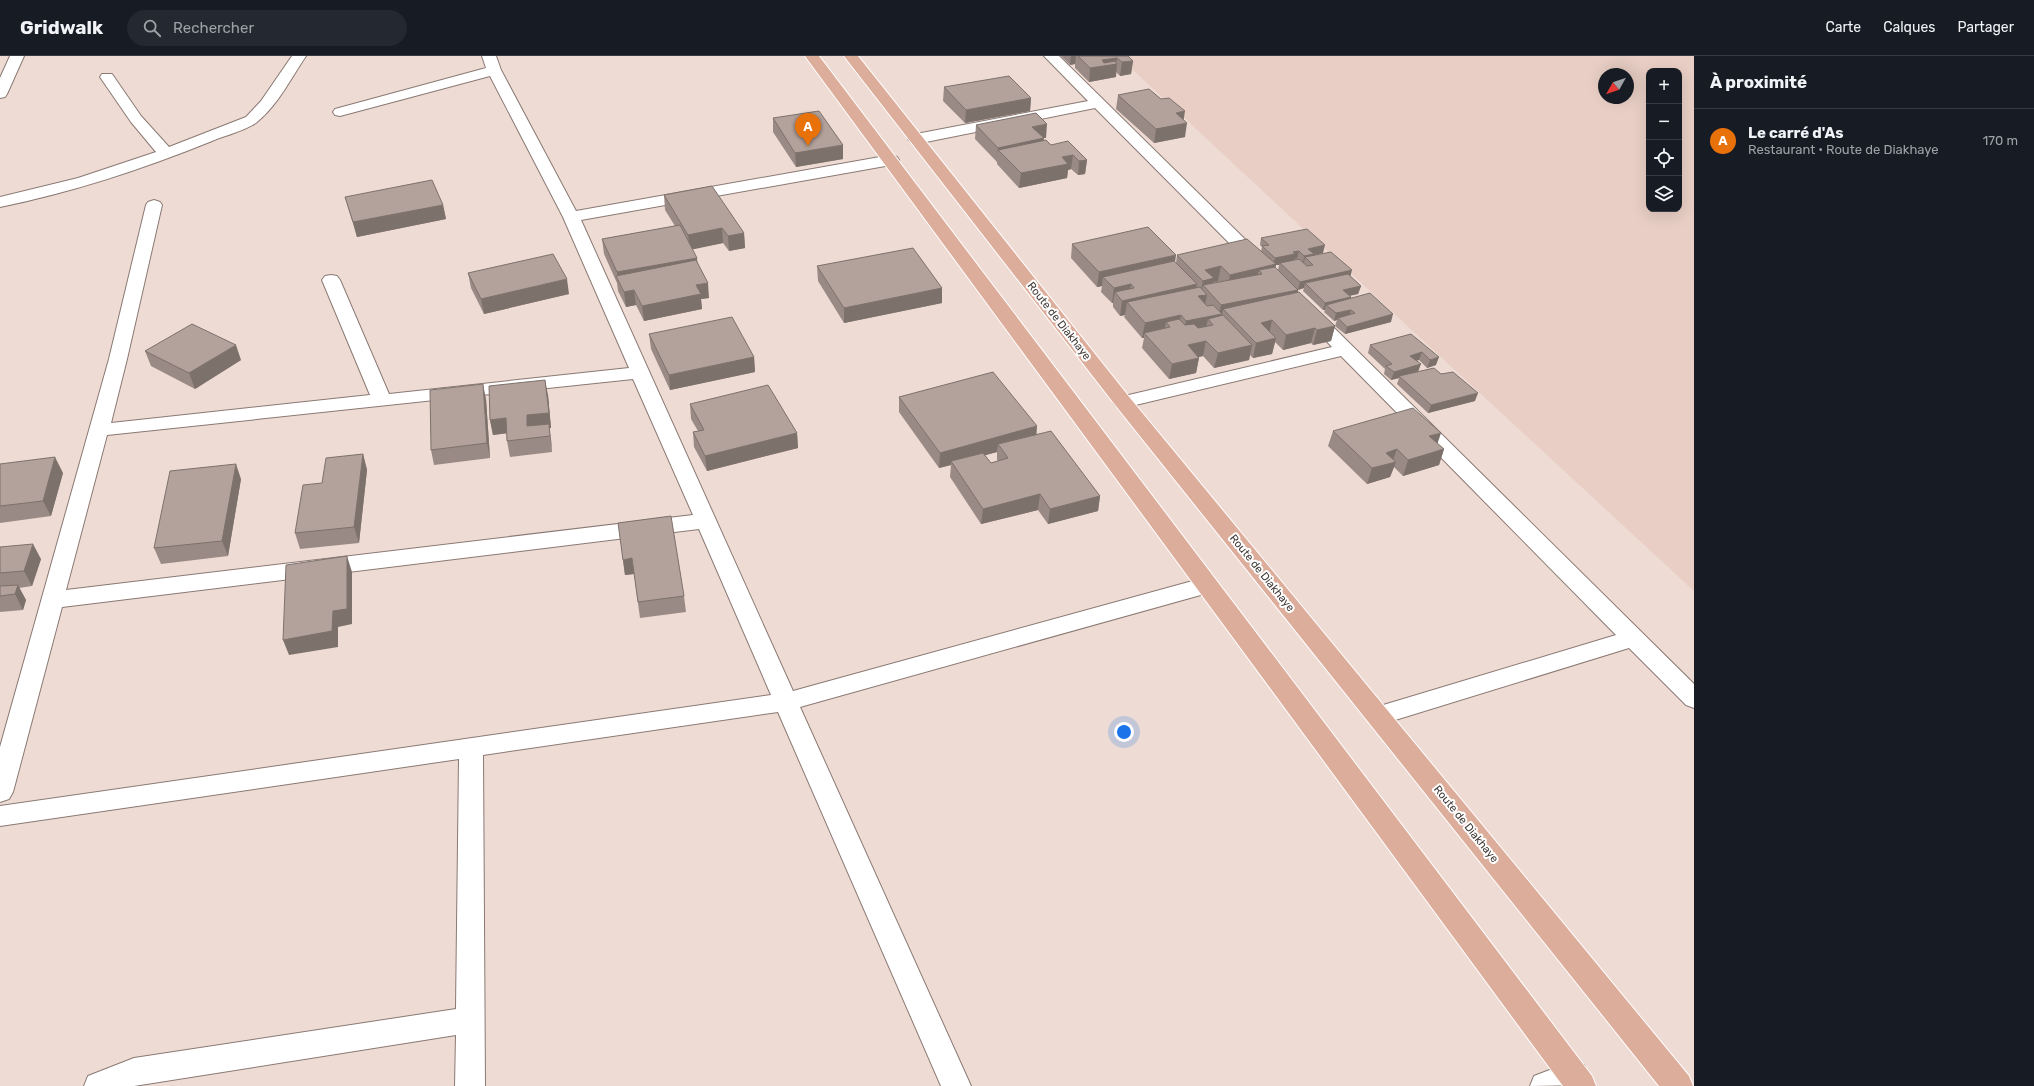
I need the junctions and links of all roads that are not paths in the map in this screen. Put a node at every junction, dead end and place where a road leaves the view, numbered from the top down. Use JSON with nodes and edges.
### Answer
{"nodes":[{"id":1,"x":17,"y":56,"type":"edge"},
{"id":2,"x":299,"y":56,"type":"edge"},
{"id":3,"x":812,"y":56,"type":"edge"},
{"id":4,"x":851,"y":56,"type":"edge"},
{"id":5,"x":1051,"y":56,"type":"edge"},
{"id":6,"x":492,"y":63,"type":"edge"},
{"id":7,"x":107,"y":77,"type":"dead end"},
{"id":8,"x":0,"y":94,"type":"edge"},
{"id":9,"x":1099,"y":103,"type":"junction"},
{"id":10,"x":340,"y":112,"type":"dead end"},
{"id":11,"x":916,"y":138,"type":"junction"},
{"id":12,"x":166,"y":154,"type":"junction"},
{"id":13,"x":891,"y":160,"type":"junction"},
{"id":14,"x":0,"y":202,"type":"edge"},
{"id":15,"x":154,"y":205,"type":"dead end"},
{"id":16,"x":571,"y":217,"type":"junction"},
{"id":17,"x":1272,"y":276,"type":"edge"},
{"id":18,"x":331,"y":280,"type":"dead end"},
{"id":19,"x":1300,"y":304,"type":"edge"},
{"id":20,"x":1345,"y":349,"type":"junction"},
{"id":21,"x":640,"y":373,"type":"junction"},
{"id":22,"x":382,"y":400,"type":"junction"},
{"id":23,"x":1123,"y":402,"type":"junction"},
{"id":24,"x":99,"y":430,"type":"junction"},
{"id":25,"x":705,"y":521,"type":"junction"},
{"id":26,"x":1207,"y":585,"type":"junction"},
{"id":27,"x":52,"y":600,"type":"junction"},
{"id":28,"x":1634,"y":638,"type":"junction"},
{"id":29,"x":1694,"y":699,"type":"edge"},
{"id":30,"x":785,"y":702,"type":"junction"},
{"id":31,"x":1379,"y":716,"type":"junction"},
{"id":32,"x":470,"y":748,"type":"junction"},
{"id":33,"x":0,"y":792,"type":"edge"},
{"id":34,"x":0,"y":816,"type":"edge"},
{"id":35,"x":470,"y":1020,"type":"junction"},
{"id":36,"x":1577,"y":1080,"type":"edge"},
{"id":37,"x":99,"y":1086,"type":"edge"},
{"id":38,"x":470,"y":1086,"type":"edge"},
{"id":39,"x":956,"y":1086,"type":"edge"},
{"id":40,"x":1545,"y":1086,"type":"edge"},
{"id":41,"x":1678,"y":1086,"type":"edge"}],
"edges":[{"from":1,"to":8,"type":"street"},
{"from":2,"to":12,"type":"street"},
{"from":3,"to":13,"type":"main road"},
{"from":4,"to":11,"type":"main road","name":"Route de Diakhaye"},
{"from":5,"to":9,"type":"street"},
{"from":6,"to":10,"type":"street"},
{"from":6,"to":16,"type":"street"},
{"from":7,"to":12,"type":"street"},
{"from":9,"to":11,"type":"street"},
{"from":9,"to":17,"type":"street"},
{"from":11,"to":23,"type":"main road","name":"Route de Diakhaye"},
{"from":12,"to":14,"type":"street"},
{"from":13,"to":16,"type":"street"},
{"from":13,"to":26,"type":"main road"},
{"from":15,"to":24,"type":"street"},
{"from":16,"to":21,"type":"street"},
{"from":18,"to":22,"type":"street"},
{"from":19,"to":20,"type":"street"},
{"from":20,"to":23,"type":"street"},
{"from":20,"to":28,"type":"street"},
{"from":21,"to":22,"type":"street"},
{"from":21,"to":25,"type":"street"},
{"from":22,"to":24,"type":"street"},
{"from":23,"to":31,"type":"main road","name":"Route de Diakhaye"},
{"from":24,"to":27,"type":"street"},
{"from":25,"to":27,"type":"street"},
{"from":25,"to":30,"type":"street"},
{"from":26,"to":30,"type":"street"},
{"from":26,"to":36,"type":"main road"},
{"from":27,"to":33,"type":"street"},
{"from":28,"to":29,"type":"street"},
{"from":28,"to":31,"type":"street"},
{"from":30,"to":32,"type":"street"},
{"from":30,"to":39,"type":"street"},
{"from":31,"to":41,"type":"main road","name":"Route de Diakhaye"},
{"from":32,"to":34,"type":"street"},
{"from":32,"to":35,"type":"street"},
{"from":35,"to":37,"type":"street"},
{"from":35,"to":38,"type":"street"},
{"from":36,"to":40,"type":"street"}]}
